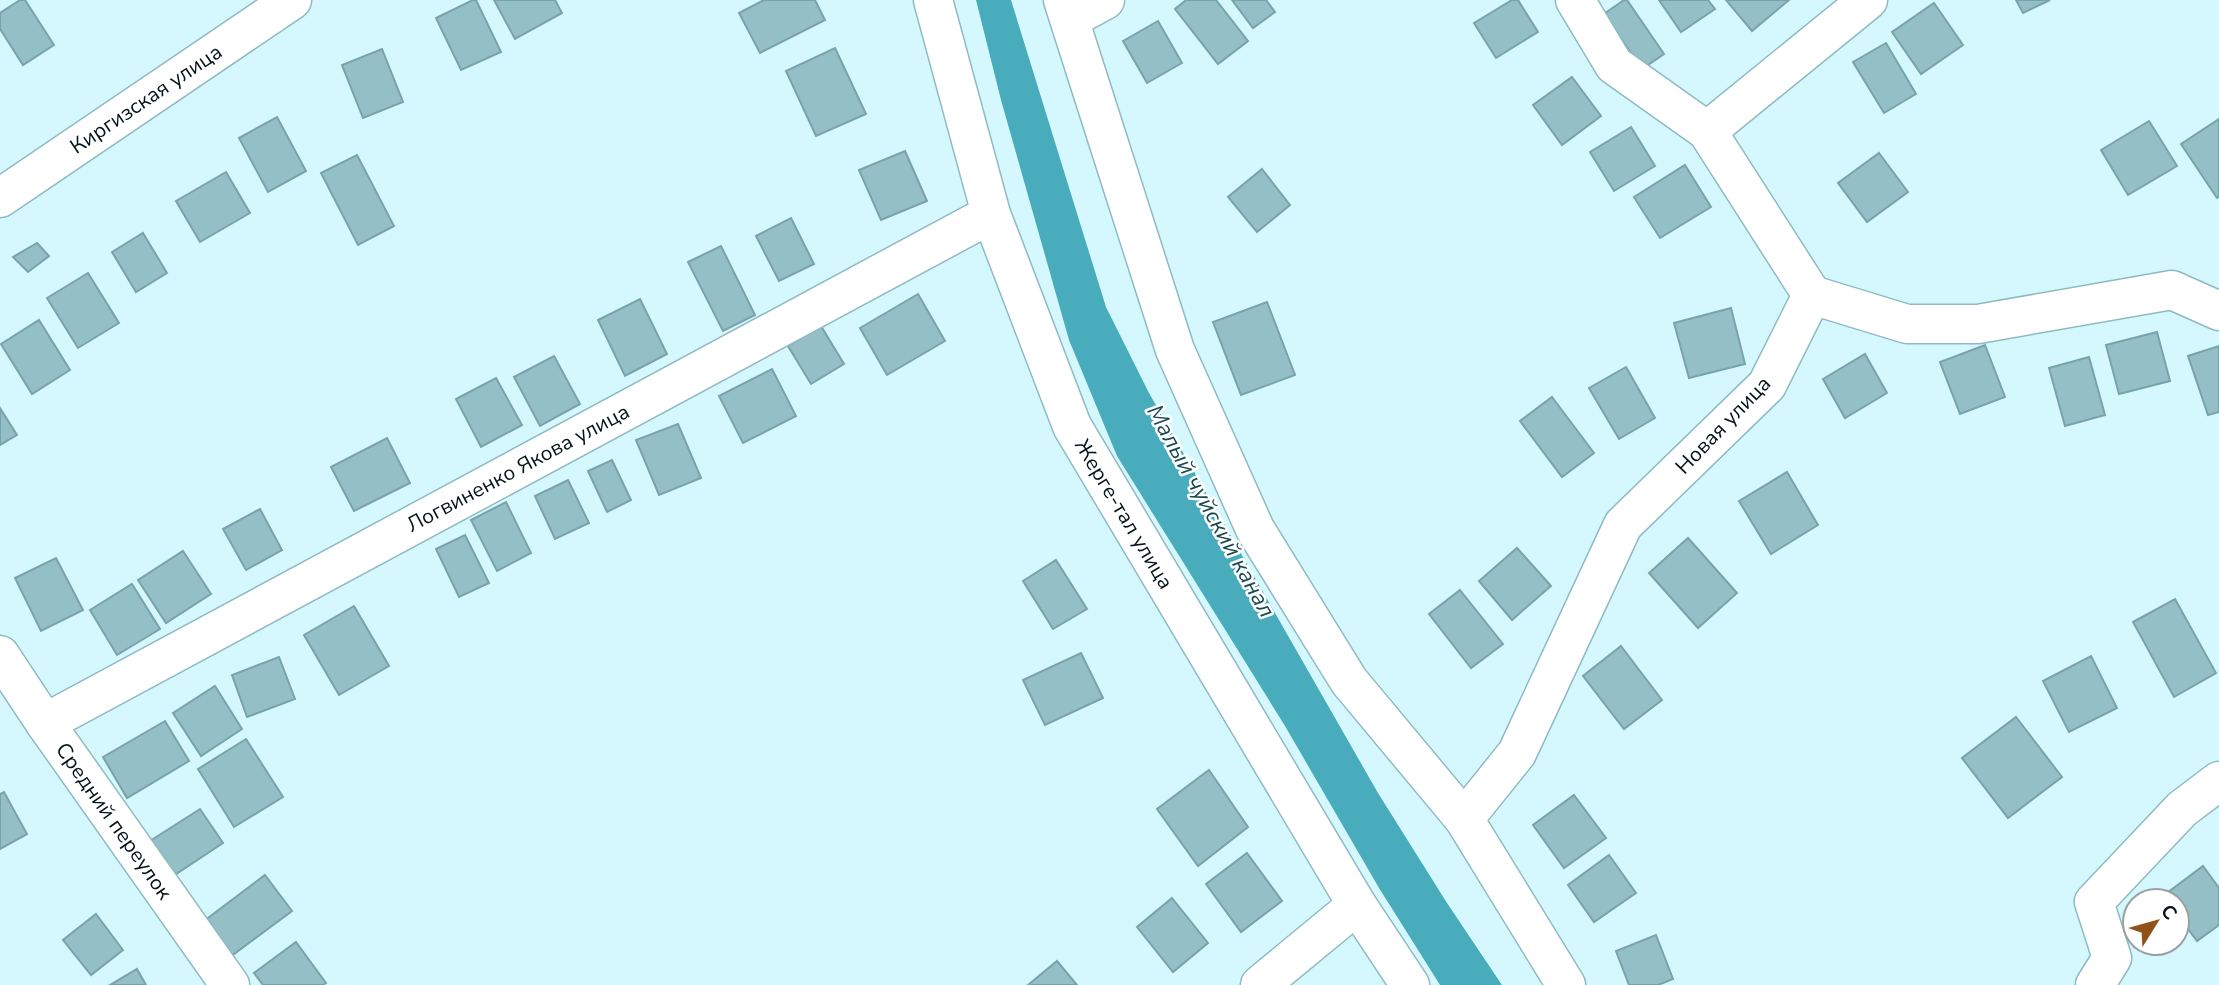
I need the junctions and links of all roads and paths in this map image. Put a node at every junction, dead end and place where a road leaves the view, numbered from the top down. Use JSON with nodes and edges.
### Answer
{"nodes":[{"id":1,"x":292,"y":0,"type":"edge"},
{"id":2,"x":933,"y":0,"type":"edge"},
{"id":3,"x":1105,"y":0,"type":"edge"},
{"id":4,"x":1575,"y":0,"type":"edge"},
{"id":5,"x":1868,"y":0,"type":"edge"},
{"id":6,"x":1067,"y":9,"type":"edge"},
{"id":7,"x":1707,"y":131,"type":"junction"},
{"id":8,"x":0,"y":198,"type":"edge"},
{"id":9,"x":992,"y":214,"type":"junction"},
{"id":10,"x":1812,"y":295,"type":"junction"},
{"id":11,"x":2219,"y":311,"type":"edge"},
{"id":12,"x":0,"y":655,"type":"edge"},
{"id":13,"x":45,"y":723,"type":"junction"},
{"id":14,"x":2219,"y":781,"type":"edge"},
{"id":15,"x":1464,"y":819,"type":"junction"},
{"id":16,"x":1357,"y":905,"type":"junction"},
{"id":17,"x":230,"y":985,"type":"edge"},
{"id":18,"x":1259,"y":985,"type":"edge"},
{"id":19,"x":1410,"y":985,"type":"edge"},
{"id":20,"x":1566,"y":985,"type":"edge"},
{"id":21,"x":2095,"y":985,"type":"edge"}],
"edges":[{"from":1,"to":8,"type":"street","name":"Киргизская улица"},
{"from":2,"to":9,"type":"street","name":"Жерге-тал улица"},
{"from":3,"to":6,"type":"street"},
{"from":4,"to":7,"type":"street"},
{"from":5,"to":7,"type":"street"},
{"from":6,"to":15,"type":"street"},
{"from":7,"to":10,"type":"street"},
{"from":9,"to":13,"type":"street","name":"Логвиненко Якова улица"},
{"from":9,"to":16,"type":"street","name":"Жерге-тал улица"},
{"from":10,"to":11,"type":"street"},
{"from":10,"to":15,"type":"street","name":"Новая улица"},
{"from":12,"to":13,"type":"street","name":"Средний переулок"},
{"from":13,"to":17,"type":"street","name":"Средний переулок"},
{"from":14,"to":21,"type":"street"},
{"from":15,"to":20,"type":"street"},
{"from":16,"to":18,"type":"street"},
{"from":16,"to":19,"type":"street","name":"Жерге-тал улица"}]}
